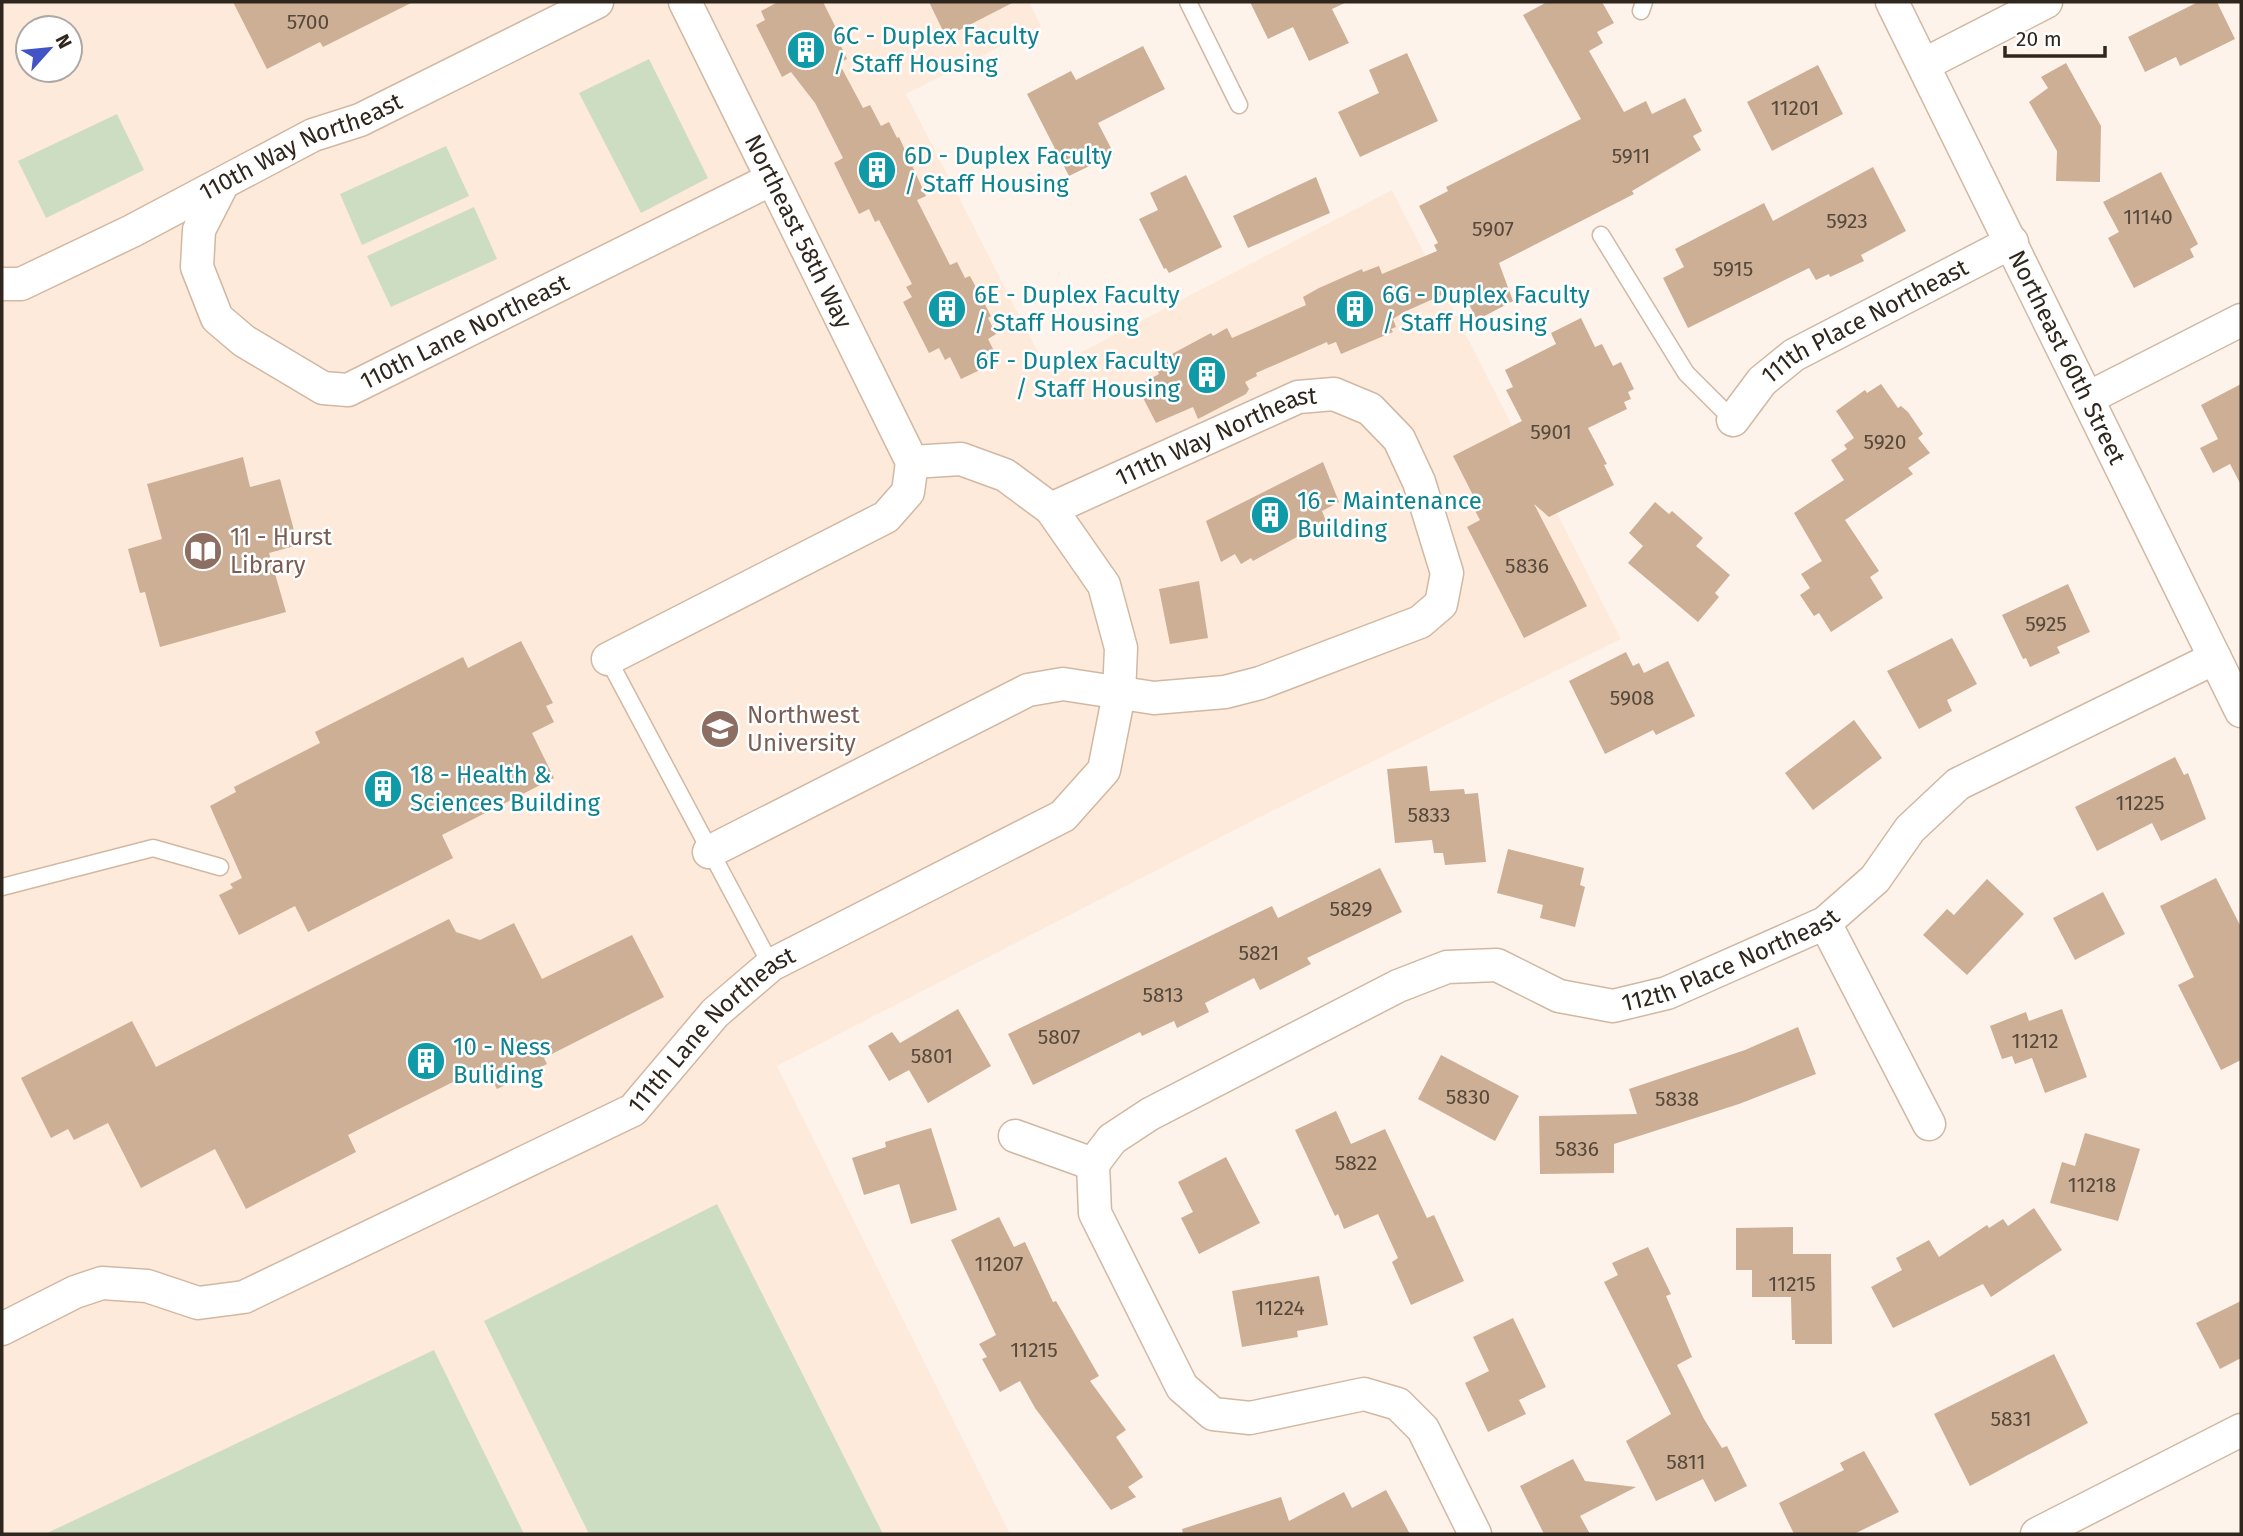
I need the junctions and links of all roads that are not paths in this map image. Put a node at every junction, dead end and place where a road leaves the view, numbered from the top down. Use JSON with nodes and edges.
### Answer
{"nodes":[{"id":1,"x":597,"y":2,"type":"edge"},
{"id":2,"x":685,"y":2,"type":"edge"},
{"id":3,"x":1188,"y":2,"type":"edge"},
{"id":4,"x":1892,"y":2,"type":"edge"},
{"id":5,"x":2046,"y":2,"type":"edge"},
{"id":6,"x":1924,"y":64,"type":"junction"},
{"id":7,"x":1240,"y":105,"type":"dead end"},
{"id":8,"x":770,"y":180,"type":"junction"},
{"id":9,"x":222,"y":185,"type":"junction"},
{"id":10,"x":1601,"y":235,"type":"dead end"},
{"id":11,"x":2012,"y":242,"type":"junction"},
{"id":12,"x":2,"y":284,"type":"edge"},
{"id":13,"x":2241,"y":320,"type":"edge"},
{"id":14,"x":2088,"y":398,"type":"junction"},
{"id":15,"x":1734,"y":420,"type":"joint"},
{"id":16,"x":912,"y":462,"type":"junction"},
{"id":17,"x":1052,"y":509,"type":"junction"},
{"id":18,"x":2215,"y":658,"type":"junction"},
{"id":19,"x":608,"y":659,"type":"joint"},
{"id":20,"x":1119,"y":694,"type":"junction"},
{"id":21,"x":2241,"y":711,"type":"edge"},
{"id":22,"x":709,"y":852,"type":"junction"},
{"id":23,"x":220,"y":867,"type":"dead end"},
{"id":24,"x":2,"y":887,"type":"edge"},
{"id":25,"x":1825,"y":923,"type":"junction"},
{"id":26,"x":771,"y":965,"type":"junction"},
{"id":27,"x":1929,"y":1124,"type":"dead end"},
{"id":28,"x":1015,"y":1136,"type":"dead end"},
{"id":29,"x":1093,"y":1164,"type":"junction"},
{"id":30,"x":2,"y":1329,"type":"edge"},
{"id":31,"x":2241,"y":1430,"type":"edge"},
{"id":32,"x":1475,"y":1534,"type":"edge"},
{"id":33,"x":2037,"y":1534,"type":"edge"}],
"edges":[{"from":1,"to":9,"type":"street","name":"110th Way Northeast"},
{"from":2,"to":8,"type":"street","name":"Northeast 58th Way"},
{"from":3,"to":7,"type":"lane"},
{"from":4,"to":6,"type":"street","name":"Northeast 60th Street"},
{"from":5,"to":6,"type":"street"},
{"from":6,"to":11,"type":"street","name":"Northeast 60th Street"},
{"from":8,"to":9,"type":"street","name":"110th Lane Northeast"},
{"from":8,"to":16,"type":"street","name":"Northeast 58th Way"},
{"from":9,"to":12,"type":"street","name":"110th Way Northeast"},
{"from":10,"to":15,"type":"lane"},
{"from":11,"to":14,"type":"street","name":"Northeast 60th Street"},
{"from":11,"to":15,"type":"street","name":"111th Place Northeast"},
{"from":13,"to":14,"type":"street"},
{"from":14,"to":18,"type":"street","name":"Northeast 60th Street"},
{"from":16,"to":17,"type":"street"},
{"from":16,"to":19,"type":"street"},
{"from":17,"to":20,"type":"street","name":"111th Lane Northeast"},
{"from":17,"to":20,"type":"street","name":"111th Way Northeast"},
{"from":18,"to":21,"type":"street","name":"Northeast 60th Street"},
{"from":18,"to":25,"type":"street","name":"112th Place Northeast"},
{"from":19,"to":22,"type":"lane"},
{"from":20,"to":22,"type":"street","name":"111th Way Northeast"},
{"from":20,"to":26,"type":"street","name":"111th Lane Northeast"},
{"from":22,"to":26,"type":"lane"},
{"from":23,"to":24,"type":"lane"},
{"from":25,"to":27,"type":"street"},
{"from":25,"to":29,"type":"street","name":"112th Place Northeast"},
{"from":26,"to":30,"type":"street","name":"111th Lane Northeast"},
{"from":28,"to":29,"type":"street"},
{"from":29,"to":32,"type":"street"},
{"from":31,"to":33,"type":"street"}]}
